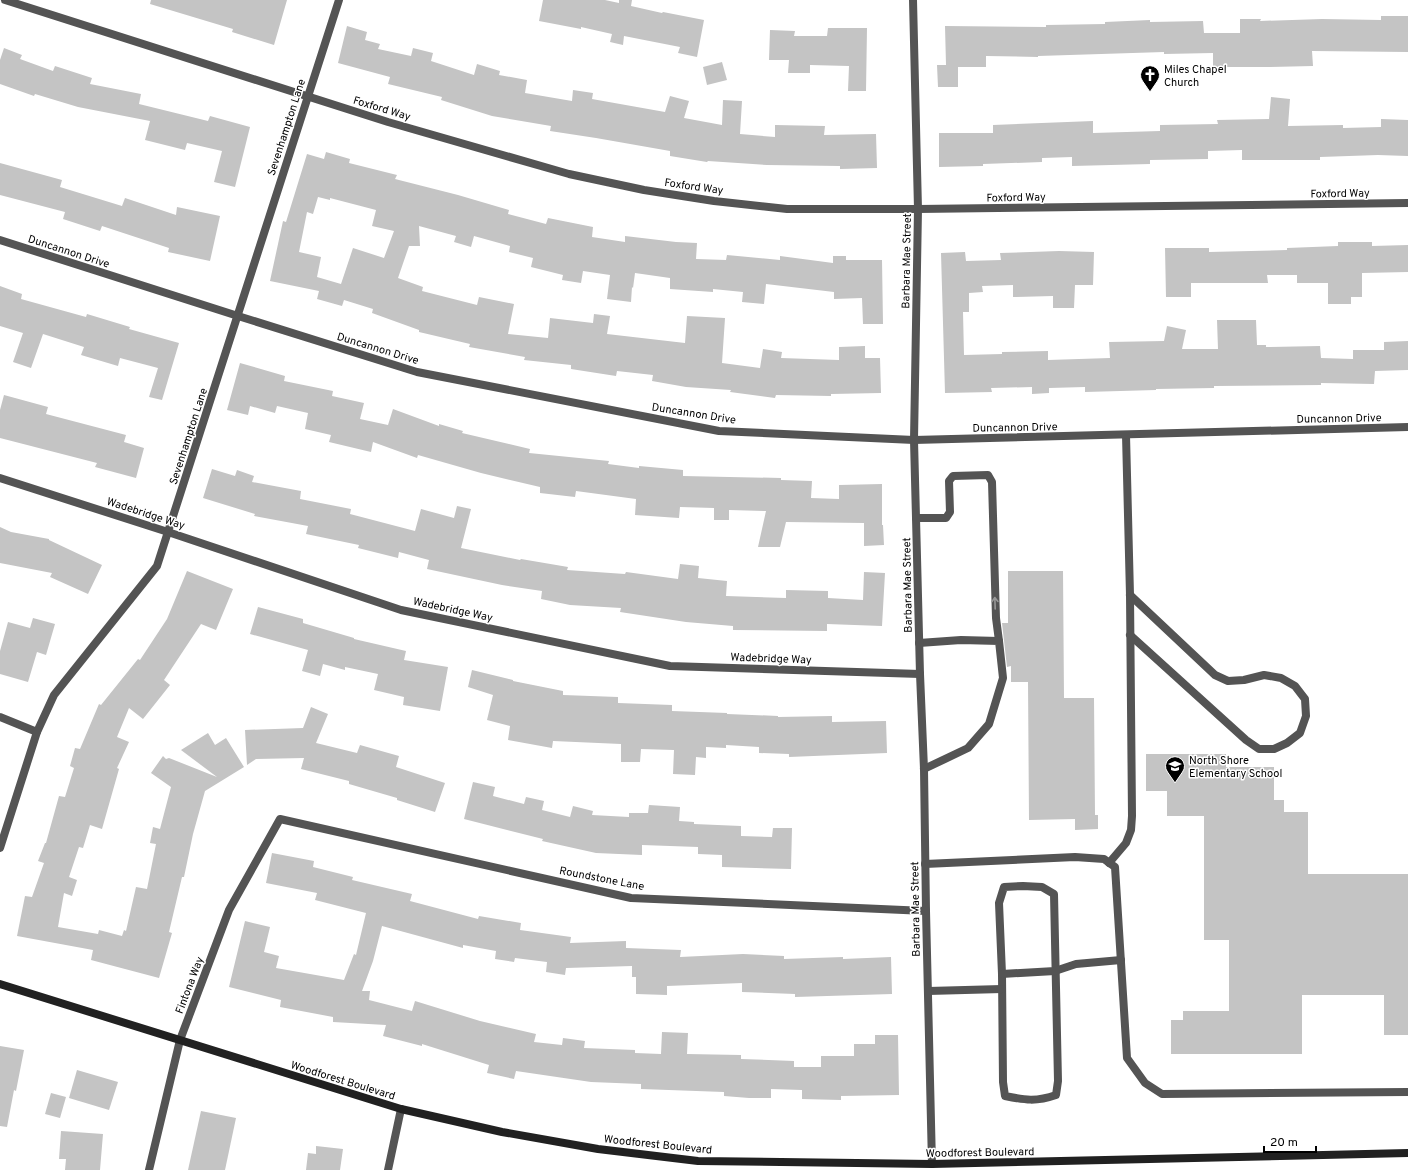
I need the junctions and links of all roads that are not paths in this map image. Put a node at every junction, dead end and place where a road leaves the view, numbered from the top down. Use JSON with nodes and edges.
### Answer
{"nodes":[{"id":1,"x":5,"y":0,"type":"edge"},
{"id":2,"x":339,"y":0,"type":"edge"},
{"id":3,"x":913,"y":0,"type":"edge"},
{"id":4,"x":308,"y":96,"type":"junction"},
{"id":5,"x":1408,"y":203,"type":"edge"},
{"id":6,"x":918,"y":209,"type":"junction"},
{"id":7,"x":0,"y":240,"type":"edge"},
{"id":8,"x":238,"y":316,"type":"junction"},
{"id":9,"x":1408,"y":427,"type":"edge"},
{"id":10,"x":1126,"y":435,"type":"junction"},
{"id":11,"x":914,"y":440,"type":"junction"},
{"id":12,"x":0,"y":478,"type":"edge"},
{"id":13,"x":916,"y":518,"type":"junction"},
{"id":14,"x":168,"y":532,"type":"junction"},
{"id":15,"x":1130,"y":595,"type":"junction"},
{"id":16,"x":1130,"y":635,"type":"junction"},
{"id":17,"x":999,"y":641,"type":"junction"},
{"id":18,"x":919,"y":643,"type":"junction"},
{"id":19,"x":920,"y":674,"type":"junction"},
{"id":20,"x":0,"y":717,"type":"edge"},
{"id":21,"x":37,"y":732,"type":"junction"},
{"id":22,"x":924,"y":768,"type":"junction"},
{"id":23,"x":280,"y":819,"type":"joint"},
{"id":24,"x":0,"y":848,"type":"edge"},
{"id":25,"x":1109,"y":863,"type":"junction"},
{"id":26,"x":925,"y":864,"type":"junction"},
{"id":27,"x":926,"y":911,"type":"junction"},
{"id":28,"x":1121,"y":960,"type":"junction"},
{"id":29,"x":1055,"y":971,"type":"junction"},
{"id":30,"x":1002,"y":974,"type":"junction"},
{"id":31,"x":0,"y":984,"type":"edge"},
{"id":32,"x":1002,"y":989,"type":"junction"},
{"id":33,"x":928,"y":991,"type":"junction"},
{"id":34,"x":180,"y":1040,"type":"junction"},
{"id":35,"x":1408,"y":1092,"type":"edge"},
{"id":36,"x":401,"y":1109,"type":"junction"},
{"id":37,"x":1408,"y":1153,"type":"edge"},
{"id":38,"x":932,"y":1167,"type":"edge"},
{"id":39,"x":149,"y":1170,"type":"edge"},
{"id":40,"x":388,"y":1170,"type":"edge"}],
"edges":[{"from":1,"to":4,"type":"street","name":"Foxford Way"},
{"from":2,"to":4,"type":"street","name":"Sevenhampton Lane"},
{"from":3,"to":6,"type":"street","name":"Barbara Mae Street"},
{"from":4,"to":6,"type":"street","name":"Foxford Way"},
{"from":4,"to":8,"type":"street","name":"Sevenhampton Lane"},
{"from":5,"to":6,"type":"street","name":"Foxford Way"},
{"from":6,"to":11,"type":"street","name":"Barbara Mae Street"},
{"from":7,"to":8,"type":"street","name":"Duncannon Drive"},
{"from":8,"to":11,"type":"street","name":"Duncannon Drive"},
{"from":8,"to":14,"type":"street","name":"Sevenhampton Lane"},
{"from":9,"to":10,"type":"street","name":"Duncannon Drive"},
{"from":10,"to":11,"type":"street","name":"Duncannon Drive"},
{"from":10,"to":15,"type":"street"},
{"from":11,"to":13,"type":"street","name":"Barbara Mae Street"},
{"from":12,"to":14,"type":"street","name":"Wadebridge Way"},
{"from":17,"to":13,"type":"street","one_way":true},
{"from":13,"to":18,"type":"street","name":"Barbara Mae Street"},
{"from":14,"to":19,"type":"street","name":"Wadebridge Way"},
{"from":14,"to":21,"type":"street","name":"Sevenhampton Lane"},
{"from":15,"to":16,"type":"street"},
{"from":15,"to":16,"type":"street"},
{"from":16,"to":25,"type":"street"},
{"from":17,"to":18,"type":"street"},
{"from":17,"to":22,"type":"street"},
{"from":18,"to":19,"type":"street","name":"Barbara Mae Street"},
{"from":19,"to":22,"type":"street","name":"Barbara Mae Street"},
{"from":20,"to":21,"type":"street"},
{"from":21,"to":24,"type":"street","name":"Sevenhampton Lane"},
{"from":22,"to":26,"type":"street","name":"Barbara Mae Street"},
{"from":23,"to":27,"type":"street","name":"Roundstone Lane"},
{"from":23,"to":34,"type":"street","name":"Fintona Way"},
{"from":25,"to":26,"type":"street"},
{"from":25,"to":28,"type":"street"},
{"from":26,"to":27,"type":"street","name":"Barbara Mae Street"},
{"from":27,"to":33,"type":"street","name":"Barbara Mae Street"},
{"from":28,"to":29,"type":"street"},
{"from":28,"to":35,"type":"street"},
{"from":29,"to":30,"type":"street"},
{"from":29,"to":30,"type":"street"},
{"from":29,"to":32,"type":"street"},
{"from":30,"to":32,"type":"street"},
{"from":31,"to":34,"type":"main road","name":"Woodforest Boulevard"},
{"from":32,"to":33,"type":"street"},
{"from":33,"to":38,"type":"street","name":"Barbara Mae Street"},
{"from":34,"to":36,"type":"main road","name":"Woodforest Boulevard"},
{"from":34,"to":39,"type":"street","name":"Fintona Way"},
{"from":36,"to":38,"type":"main road","name":"Woodforest Boulevard"},
{"from":36,"to":40,"type":"street"},
{"from":37,"to":38,"type":"main road","name":"Woodforest Boulevard"}]}
